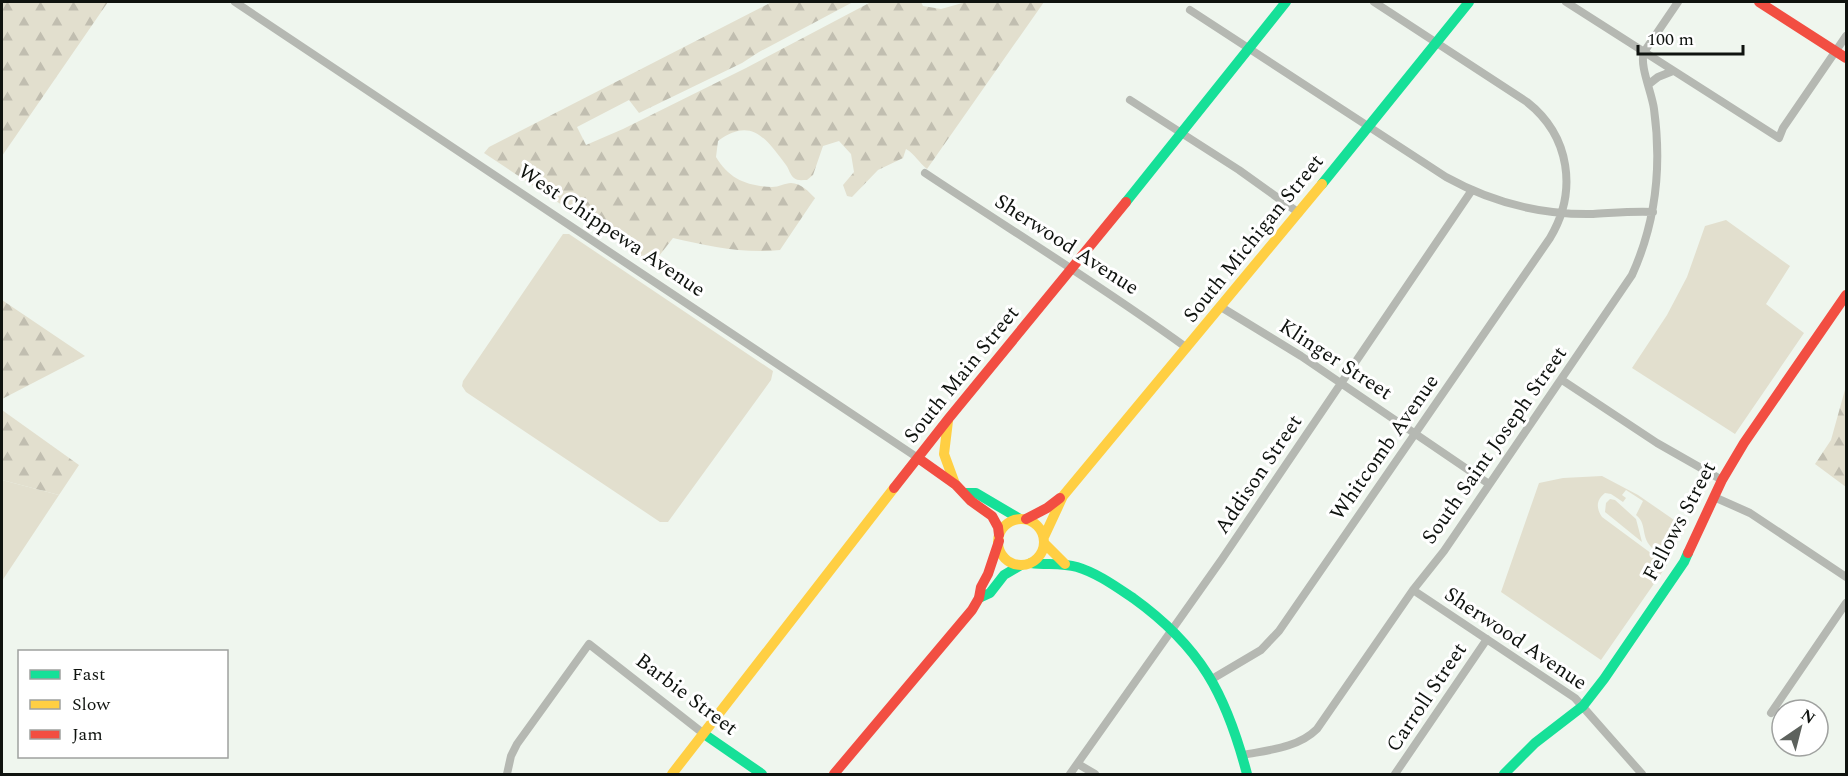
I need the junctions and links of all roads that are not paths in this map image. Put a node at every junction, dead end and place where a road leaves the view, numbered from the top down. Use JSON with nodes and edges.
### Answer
{"nodes":[{"id":1,"x":235,"y":2,"type":"edge"},
{"id":2,"x":1286,"y":2,"type":"edge"},
{"id":3,"x":1374,"y":2,"type":"edge"},
{"id":4,"x":1469,"y":2,"type":"edge"},
{"id":5,"x":1566,"y":2,"type":"edge"},
{"id":6,"x":1678,"y":2,"type":"edge"},
{"id":7,"x":1759,"y":2,"type":"edge"},
{"id":8,"x":1190,"y":10,"type":"dead end"},
{"id":9,"x":1846,"y":36,"type":"edge"},
{"id":10,"x":1437,"y":42,"type":"junction"},
{"id":11,"x":1248,"y":49,"type":"junction"},
{"id":12,"x":1836,"y":51,"type":"junction"},
{"id":13,"x":1644,"y":52,"type":"junction"},
{"id":14,"x":1846,"y":58,"type":"edge"},
{"id":15,"x":1673,"y":71,"type":"junction"},
{"id":16,"x":1650,"y":84,"type":"junction"},
{"id":17,"x":1130,"y":100,"type":"dead end"},
{"id":18,"x":1369,"y":127,"type":"junction"},
{"id":19,"x":1181,"y":133,"type":"junction"},
{"id":20,"x":925,"y":173,"type":"dead end"},
{"id":21,"x":1472,"y":190,"type":"junction"},
{"id":22,"x":1653,"y":212,"type":"junction"},
{"id":23,"x":1299,"y":213,"type":"junction"},
{"id":24,"x":1562,"y":213,"type":"junction"},
{"id":25,"x":1071,"y":270,"type":"junction"},
{"id":26,"x":1846,"y":295,"type":"edge"},
{"id":27,"x":1221,"y":307,"type":"junction"},
{"id":28,"x":1187,"y":348,"type":"junction"},
{"id":29,"x":1562,"y":380,"type":"junction"},
{"id":30,"x":1341,"y":383,"type":"junction"},
{"id":31,"x":949,"y":418,"type":"junction"},
{"id":32,"x":1414,"y":434,"type":"junction"},
{"id":33,"x":918,"y":458,"type":"junction"},
{"id":34,"x":1722,"y":480,"type":"junction"},
{"id":35,"x":1489,"y":484,"type":"junction"},
{"id":36,"x":956,"y":485,"type":"junction"},
{"id":37,"x":965,"y":493,"type":"junction"},
{"id":38,"x":1063,"y":496,"type":"junction"},
{"id":39,"x":1714,"y":497,"type":"junction"},
{"id":40,"x":1023,"y":519,"type":"junction"},
{"id":41,"x":999,"y":538,"type":"junction"},
{"id":42,"x":1044,"y":540,"type":"junction"},
{"id":43,"x":1026,"y":564,"type":"junction"},
{"id":44,"x":1065,"y":564,"type":"junction"},
{"id":45,"x":1846,"y":577,"type":"edge"},
{"id":46,"x":1413,"y":590,"type":"junction"},
{"id":47,"x":979,"y":598,"type":"junction"},
{"id":48,"x":1846,"y":603,"type":"edge"},
{"id":49,"x":1173,"y":630,"type":"junction"},
{"id":50,"x":1487,"y":639,"type":"junction"},
{"id":51,"x":1212,"y":679,"type":"junction"},
{"id":52,"x":1780,"y":698,"type":"edge"},
{"id":53,"x":1583,"y":706,"type":"junction"},
{"id":54,"x":704,"y":734,"type":"junction"},
{"id":55,"x":1243,"y":755,"type":"junction"},
{"id":56,"x":1078,"y":764,"type":"junction"},
{"id":57,"x":507,"y":774,"type":"edge"},
{"id":58,"x":672,"y":774,"type":"edge"},
{"id":59,"x":762,"y":774,"type":"edge"},
{"id":60,"x":834,"y":774,"type":"edge"},
{"id":61,"x":1070,"y":774,"type":"edge"},
{"id":62,"x":1095,"y":774,"type":"edge"},
{"id":63,"x":1247,"y":774,"type":"edge"},
{"id":64,"x":1395,"y":774,"type":"edge"},
{"id":65,"x":1504,"y":774,"type":"edge"},
{"id":66,"x":1642,"y":774,"type":"edge"}],
"edges":[{"from":1,"to":33,"type":"street","name":"West Chippewa Avenue"},
{"from":2,"to":11,"type":"main road","name":"South Main Street"},
{"from":3,"to":10,"type":"street","name":"Whitcomb Avenue"},
{"from":4,"to":10,"type":"main road","name":"South Michigan Street"},
{"from":5,"to":13,"type":"street"},
{"from":6,"to":13,"type":"street"},
{"from":7,"to":12,"type":"main road"},
{"from":8,"to":11,"type":"street"},
{"from":9,"to":12,"type":"street"},
{"from":10,"to":18,"type":"main road","name":"South Michigan Street"},
{"from":10,"to":24,"type":"street","name":"Whitcomb Avenue"},
{"from":11,"to":18,"type":"street"},
{"from":11,"to":19,"type":"main road","name":"South Main Street"},
{"from":12,"to":14,"type":"main road"},
{"from":12,"to":15,"type":"street"},
{"from":13,"to":15,"type":"street"},
{"from":13,"to":16,"type":"street","name":"South Saint Joseph Street"},
{"from":15,"to":16,"type":"street"},
{"from":16,"to":22,"type":"street","name":"South Saint Joseph Street"},
{"from":17,"to":19,"type":"street"},
{"from":18,"to":21,"type":"street"},
{"from":18,"to":23,"type":"main road","name":"South Michigan Street"},
{"from":19,"to":23,"type":"street"},
{"from":19,"to":25,"type":"main road","name":"South Main Street"},
{"from":20,"to":25,"type":"street","name":"Sherwood Avenue"},
{"from":21,"to":24,"type":"street"},
{"from":21,"to":30,"type":"street","name":"Addison Street"},
{"from":22,"to":24,"type":"street"},
{"from":22,"to":29,"type":"street","name":"South Saint Joseph Street"},
{"from":23,"to":27,"type":"main road","name":"South Michigan Street"},
{"from":24,"to":32,"type":"street","name":"Whitcomb Avenue"},
{"from":25,"to":28,"type":"street","name":"Sherwood Avenue"},
{"from":25,"to":31,"type":"main road","name":"South Main Street"},
{"from":26,"to":34,"type":"main road","name":"Fellows Street"},
{"from":27,"to":28,"type":"main road","name":"South Michigan Street"},
{"from":27,"to":30,"type":"street","name":"Klinger Street"},
{"from":28,"to":38,"type":"main road","name":"South Michigan Street"},
{"from":29,"to":34,"type":"street"},
{"from":29,"to":35,"type":"street","name":"South Saint Joseph Street"},
{"from":30,"to":32,"type":"street","name":"Klinger Street"},
{"from":30,"to":49,"type":"street","name":"Addison Street"},
{"from":31,"to":33,"type":"main road","name":"South Main Street"},
{"from":31,"to":36,"type":"main road"},
{"from":32,"to":35,"type":"street","name":"Klinger Street"},
{"from":32,"to":51,"type":"street","name":"Whitcomb Avenue"},
{"from":33,"to":36,"type":"main road","name":"West Chippewa Avenue"},
{"from":33,"to":54,"type":"main road","name":"South Main Street"},
{"from":34,"to":39,"type":"main road","name":"Fellows Street"},
{"from":35,"to":46,"type":"street","name":"South Saint Joseph Street"},
{"from":36,"to":37,"type":"main road","name":"West Chippewa Avenue"},
{"from":37,"to":40,"type":"main road","name":"West Chippewa Avenue"},
{"from":37,"to":41,"type":"main road","name":"West Chippewa Avenue"},
{"from":38,"to":40,"type":"main road","name":"South Michigan Street"},
{"from":38,"to":42,"type":"main road","name":"South Michigan Street"},
{"from":39,"to":45,"type":"street"},
{"from":39,"to":53,"type":"main road","name":"Fellows Street"},
{"from":40,"to":41,"type":"main road"},
{"from":40,"to":42,"type":"main road"},
{"from":41,"to":43,"type":"main road"},
{"from":41,"to":47,"type":"main road"},
{"from":42,"to":43,"type":"main road"},
{"from":42,"to":44,"type":"main road"},
{"from":43,"to":44,"type":"main road"},
{"from":43,"to":47,"type":"main road"},
{"from":44,"to":49,"type":"main road"},
{"from":46,"to":50,"type":"street","name":"Sherwood Avenue"},
{"from":46,"to":55,"type":"street","name":"South Saint Joseph Street"},
{"from":47,"to":60,"type":"main road"},
{"from":48,"to":52,"type":"street"},
{"from":49,"to":51,"type":"main road"},
{"from":49,"to":56,"type":"street","name":"Addison Street"},
{"from":50,"to":53,"type":"street","name":"Sherwood Avenue"},
{"from":50,"to":64,"type":"street","name":"Carroll Street"},
{"from":51,"to":55,"type":"main road"},
{"from":53,"to":65,"type":"main road","name":"Fellows Street"},
{"from":53,"to":66,"type":"street","name":"Sherwood Avenue"},
{"from":54,"to":57,"type":"street","name":"Barbie Street"},
{"from":54,"to":58,"type":"main road","name":"South Main Street"},
{"from":54,"to":59,"type":"main road","name":"Barbie Street"},
{"from":55,"to":63,"type":"main road"},
{"from":56,"to":61,"type":"street","name":"Addison Street"},
{"from":56,"to":62,"type":"street"}]}
